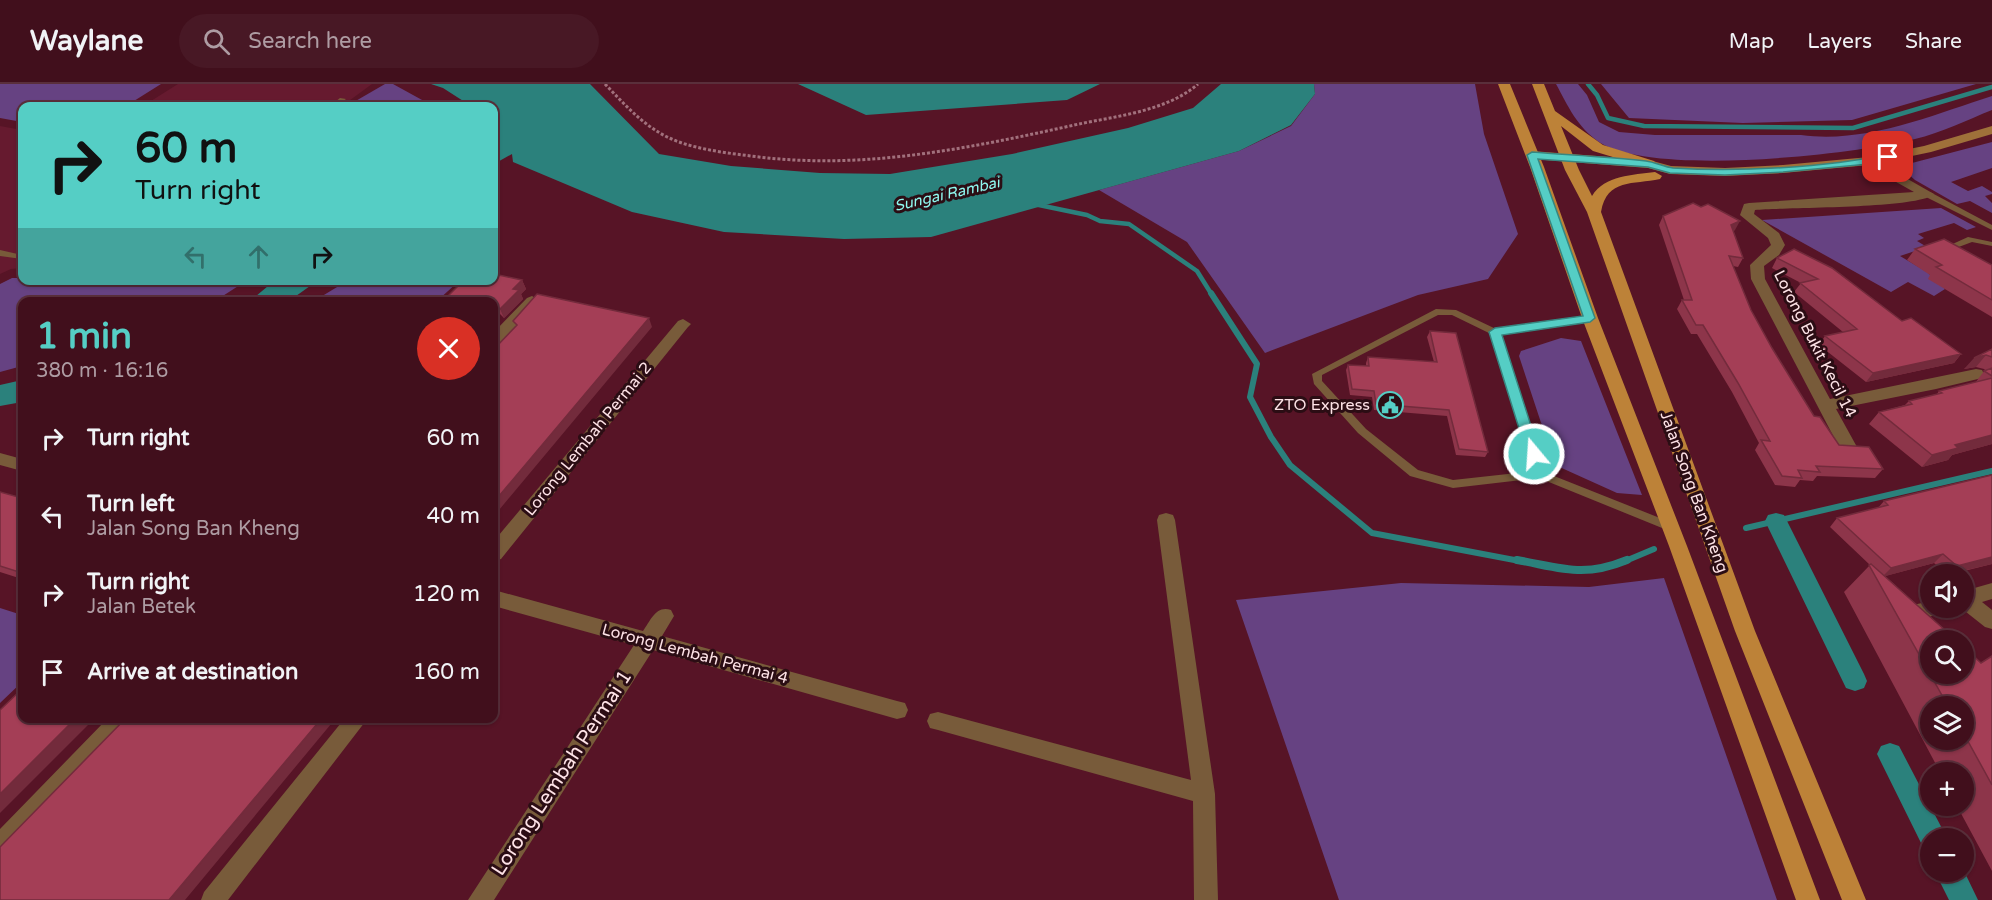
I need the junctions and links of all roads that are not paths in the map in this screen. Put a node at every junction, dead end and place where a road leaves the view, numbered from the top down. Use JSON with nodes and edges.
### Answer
{"nodes":[{"id":1,"x":1504,"y":84,"type":"edge"},
{"id":2,"x":1538,"y":84,"type":"edge"},
{"id":3,"x":342,"y":99,"type":"dead end"},
{"id":4,"x":338,"y":102,"type":"edge"},
{"id":5,"x":1550,"y":111,"type":"junction"},
{"id":6,"x":1992,"y":130,"type":"edge"},
{"id":7,"x":1534,"y":161,"type":"junction"},
{"id":8,"x":1869,"y":161,"type":"junction"},
{"id":9,"x":1569,"y":163,"type":"junction"},
{"id":10,"x":1652,"y":170,"type":"junction"},
{"id":11,"x":1927,"y":194,"type":"junction"},
{"id":12,"x":1594,"y":212,"type":"junction"},
{"id":13,"x":1992,"y":228,"type":"edge"},
{"id":14,"x":1992,"y":244,"type":"edge"},
{"id":15,"x":0,"y":253,"type":"edge"},
{"id":16,"x":18,"y":256,"type":"edge"},
{"id":17,"x":1965,"y":259,"type":"edge"},
{"id":18,"x":535,"y":298,"type":"edge"},
{"id":19,"x":1590,"y":318,"type":"junction"},
{"id":20,"x":683,"y":324,"type":"dead end"},
{"id":21,"x":1495,"y":332,"type":"junction"},
{"id":22,"x":498,"y":336,"type":"edge"},
{"id":23,"x":1976,"y":374,"type":"dead end"},
{"id":24,"x":1826,"y":405,"type":"junction"},
{"id":25,"x":1848,"y":447,"type":"edge"},
{"id":26,"x":0,"y":459,"type":"edge"},
{"id":27,"x":18,"y":464,"type":"edge"},
{"id":28,"x":1540,"y":474,"type":"junction"},
{"id":29,"x":1166,"y":520,"type":"dead end"},
{"id":30,"x":1671,"y":527,"type":"junction"},
{"id":31,"x":498,"y":550,"type":"edge"},
{"id":32,"x":1992,"y":591,"type":"edge"},
{"id":33,"x":1974,"y":596,"type":"edge"},
{"id":34,"x":498,"y":599,"type":"edge"},
{"id":35,"x":1974,"y":607,"type":"edge"},
{"id":36,"x":1920,"y":611,"type":"edge"},
{"id":37,"x":1912,"y":613,"type":"edge"},
{"id":38,"x":664,"y":616,"type":"dead end"},
{"id":39,"x":1992,"y":621,"type":"edge"},
{"id":40,"x":647,"y":641,"type":"junction"},
{"id":41,"x":897,"y":710,"type":"dead end"},
{"id":42,"x":938,"y":721,"type":"dead end"},
{"id":43,"x":118,"y":723,"type":"edge"},
{"id":44,"x":354,"y":723,"type":"edge"},
{"id":45,"x":1204,"y":794,"type":"junction"},
{"id":46,"x":0,"y":844,"type":"edge"},
{"id":47,"x":213,"y":900,"type":"edge"},
{"id":48,"x":480,"y":900,"type":"edge"},
{"id":49,"x":1206,"y":900,"type":"edge"},
{"id":50,"x":1808,"y":900,"type":"edge"},
{"id":51,"x":1854,"y":900,"type":"edge"}],
"edges":[{"from":1,"to":7,"type":"main road","name":"Jalan Song Ban Kheng"},
{"from":2,"to":5,"type":"main road","name":"Jalan Song Ban Kheng"},
{"from":3,"to":4,"type":"lane"},
{"from":5,"to":9,"type":"main road","name":"Jalan Song Ban Kheng"},
{"from":5,"to":10,"type":"main road"},
{"from":6,"to":8,"type":"street"},
{"from":7,"to":9,"type":"street"},
{"from":7,"to":19,"type":"main road","name":"Jalan Song Ban Kheng"},
{"from":8,"to":10,"type":"street"},
{"from":8,"to":11,"type":"street"},
{"from":9,"to":10,"type":"street"},
{"from":9,"to":12,"type":"main road","name":"Jalan Song Ban Kheng"},
{"from":10,"to":12,"type":"main road"},
{"from":11,"to":13,"type":"lane"},
{"from":11,"to":24,"type":"street","name":"Lorong Bukit Kecil 14"},
{"from":12,"to":51,"type":"main road","name":"Jalan Song Ban Kheng"},
{"from":14,"to":17,"type":"lane"},
{"from":15,"to":16,"type":"lane"},
{"from":18,"to":22,"type":"street"},
{"from":19,"to":21,"type":"lane"},
{"from":19,"to":30,"type":"main road","name":"Jalan Song Ban Kheng"},
{"from":20,"to":31,"type":"street","name":"Lorong Lembah Permai 2"},
{"from":21,"to":28,"type":"lane"},
{"from":21,"to":28,"type":"lane"},
{"from":23,"to":24,"type":"street"},
{"from":24,"to":25,"type":"street","name":"Lorong Bukit Kecil 14"},
{"from":26,"to":27,"type":"street"},
{"from":28,"to":30,"type":"lane"},
{"from":29,"to":45,"type":"street"},
{"from":30,"to":50,"type":"main road","name":"Jalan Song Ban Kheng"},
{"from":32,"to":33,"type":"street"},
{"from":34,"to":40,"type":"street","name":"Lorong Lembah Permai 4"},
{"from":35,"to":39,"type":"street"},
{"from":36,"to":37,"type":"street"},
{"from":38,"to":40,"type":"street","name":"Lorong Lembah Permai 1"},
{"from":40,"to":41,"type":"street","name":"Lorong Lembah Permai 4"},
{"from":40,"to":48,"type":"street","name":"Lorong Lembah Permai 1"},
{"from":42,"to":45,"type":"street"},
{"from":43,"to":46,"type":"street"},
{"from":44,"to":47,"type":"street"},
{"from":45,"to":49,"type":"street"}]}
